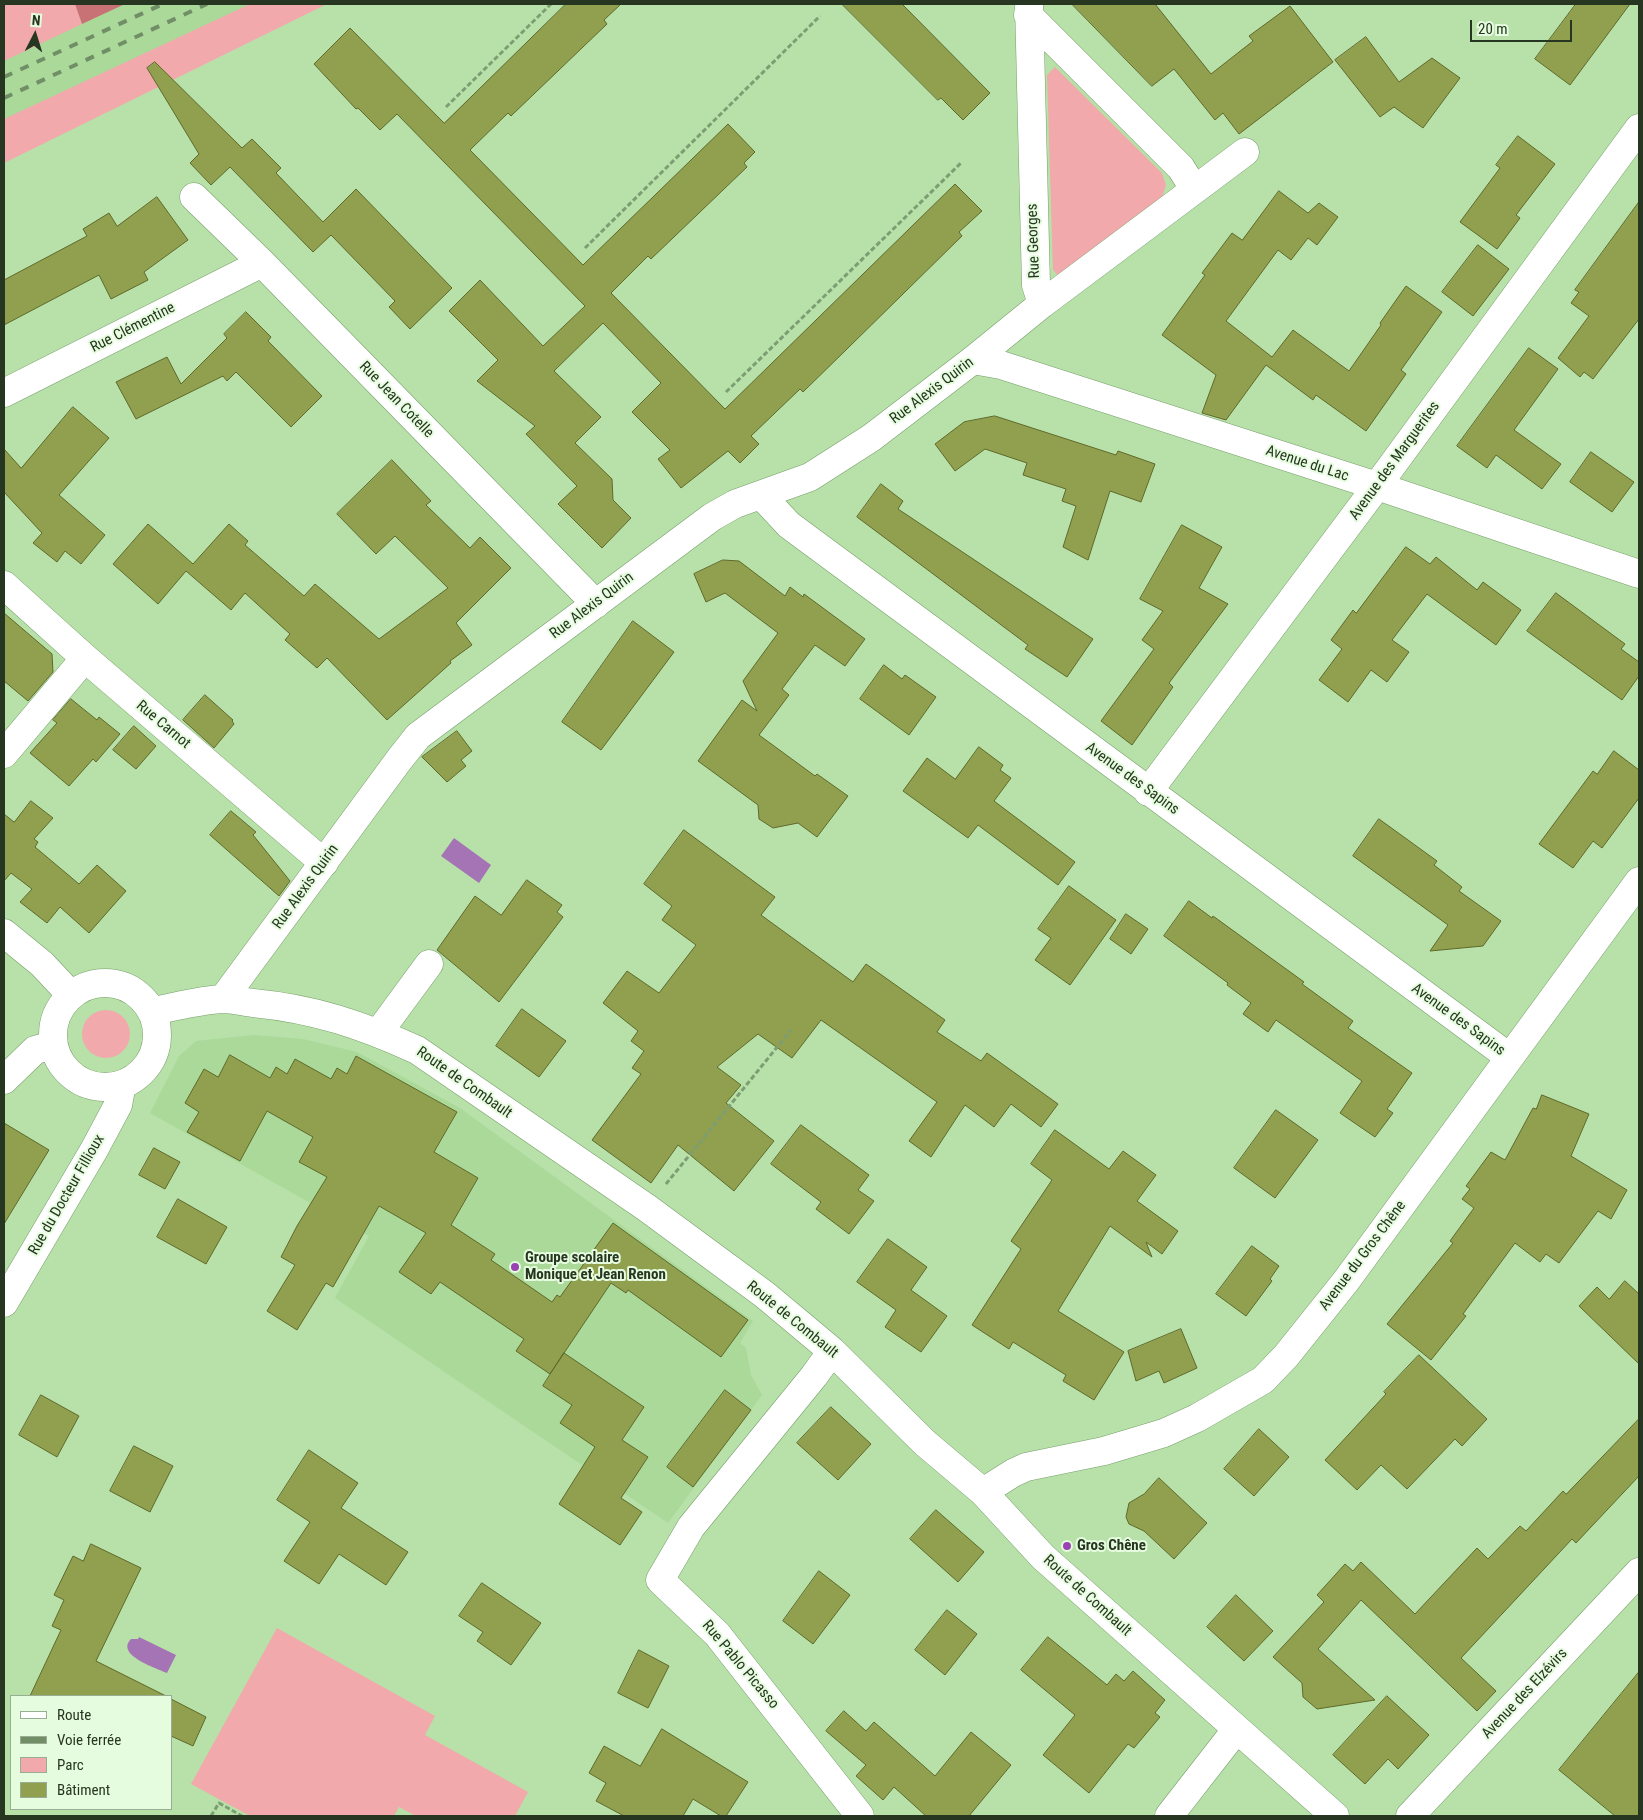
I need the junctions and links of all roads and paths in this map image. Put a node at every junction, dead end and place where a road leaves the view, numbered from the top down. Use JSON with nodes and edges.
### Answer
{"nodes":[{"id":1,"x":551,"y":4,"type":"edge"},
{"id":2,"x":1028,"y":10,"type":"edge"},
{"id":3,"x":820,"y":16,"type":"dead end"},
{"id":4,"x":446,"y":106,"type":"dead end"},
{"id":5,"x":1639,"y":128,"type":"edge"},
{"id":6,"x":1244,"y":152,"type":"dead end"},
{"id":7,"x":962,"y":162,"type":"dead end"},
{"id":8,"x":1194,"y":189,"type":"junction"},
{"id":9,"x":194,"y":198,"type":"dead end"},
{"id":10,"x":585,"y":248,"type":"dead end"},
{"id":11,"x":262,"y":263,"type":"junction"},
{"id":12,"x":1042,"y":304,"type":"junction"},
{"id":13,"x":973,"y":360,"type":"junction"},
{"id":14,"x":726,"y":392,"type":"dead end"},
{"id":15,"x":4,"y":393,"type":"edge"},
{"id":16,"x":1376,"y":486,"type":"junction"},
{"id":17,"x":760,"y":495,"type":"junction"},
{"id":18,"x":1639,"y":574,"type":"edge"},
{"id":19,"x":4,"y":585,"type":"edge"},
{"id":20,"x":596,"y":604,"type":"junction"},
{"id":21,"x":85,"y":658,"type":"junction"},
{"id":22,"x":4,"y":754,"type":"edge"},
{"id":23,"x":1148,"y":792,"type":"junction"},
{"id":24,"x":324,"y":863,"type":"junction"},
{"id":25,"x":1639,"y":882,"type":"edge"},
{"id":26,"x":4,"y":933,"type":"edge"},
{"id":27,"x":429,"y":964,"type":"dead end"},
{"id":28,"x":71,"y":995,"type":"junction"},
{"id":29,"x":223,"y":1000,"type":"junction"},
{"id":30,"x":152,"y":1012,"type":"junction"},
{"id":31,"x":791,"y":1030,"type":"dead end"},
{"id":32,"x":378,"y":1032,"type":"junction"},
{"id":33,"x":54,"y":1044,"type":"junction"},
{"id":34,"x":1509,"y":1057,"type":"junction"},
{"id":35,"x":4,"y":1080,"type":"edge"},
{"id":36,"x":122,"y":1084,"type":"junction"},
{"id":37,"x":646,"y":1208,"type":"junction"},
{"id":38,"x":4,"y":1303,"type":"edge"},
{"id":39,"x":832,"y":1351,"type":"junction"},
{"id":40,"x":983,"y":1492,"type":"junction"},
{"id":41,"x":1639,"y":1572,"type":"edge"},
{"id":42,"x":1236,"y":1730,"type":"junction"},
{"id":43,"x":211,"y":1816,"type":"edge"},
{"id":44,"x":242,"y":1816,"type":"edge"},
{"id":45,"x":860,"y":1816,"type":"edge"},
{"id":46,"x":1169,"y":1816,"type":"edge"},
{"id":47,"x":1335,"y":1816,"type":"edge"},
{"id":48,"x":1410,"y":1816,"type":"edge"}],
"edges":[{"from":1,"to":4,"type":"path"},
{"from":2,"to":8,"type":"street","name":"Rue Georges"},
{"from":2,"to":12,"type":"street","name":"Rue Georges"},
{"from":3,"to":10,"type":"path"},
{"from":5,"to":16,"type":"street","name":"Avenue des Marguerites"},
{"from":6,"to":8,"type":"street","name":"Rue Georges"},
{"from":7,"to":14,"type":"path"},
{"from":8,"to":12,"type":"street","name":"Rue Georges"},
{"from":9,"to":11,"type":"street","name":"Rue Jean Cotelle"},
{"from":11,"to":15,"type":"street","name":"Rue Clémentine"},
{"from":11,"to":20,"type":"street","name":"Rue Jean Cotelle"},
{"from":12,"to":13,"type":"street","name":"Rue Alexis Quirin"},
{"from":13,"to":16,"type":"street","name":"Avenue du Lac"},
{"from":13,"to":17,"type":"street","name":"Rue Alexis Quirin"},
{"from":16,"to":18,"type":"street","name":"Avenue du Lac"},
{"from":16,"to":23,"type":"street","name":"Avenue des Marguerites"},
{"from":17,"to":20,"type":"street","name":"Rue Alexis Quirin"},
{"from":17,"to":23,"type":"street","name":"Avenue des Sapins"},
{"from":19,"to":21,"type":"street","name":"Rue Carnot"},
{"from":20,"to":24,"type":"street","name":"Rue Alexis Quirin"},
{"from":21,"to":22,"type":"street"},
{"from":21,"to":24,"type":"street","name":"Rue Carnot"},
{"from":23,"to":34,"type":"street","name":"Avenue des Sapins"},
{"from":24,"to":29,"type":"street","name":"Rue Alexis Quirin"},
{"from":25,"to":34,"type":"street","name":"Avenue du Gros Chêne"},
{"from":26,"to":28,"type":"street"},
{"from":27,"to":32,"type":"street"},
{"from":28,"to":30,"type":"street"},
{"from":28,"to":33,"type":"street"},
{"from":29,"to":30,"type":"street","name":"Route de Combault"},
{"from":29,"to":32,"type":"street","name":"Route de Combault"},
{"from":30,"to":36,"type":"street"},
{"from":31,"to":37,"type":"path"},
{"from":32,"to":37,"type":"street","name":"Route de Combault"},
{"from":33,"to":35,"type":"street"},
{"from":33,"to":36,"type":"street"},
{"from":34,"to":40,"type":"street","name":"Avenue du Gros Chêne"},
{"from":36,"to":38,"type":"street","name":"Rue du Docteur Fillioux"},
{"from":37,"to":39,"type":"street","name":"Route de Combault"},
{"from":39,"to":40,"type":"street","name":"Route de Combault"},
{"from":39,"to":45,"type":"street","name":"Rue Pablo Picasso"},
{"from":40,"to":42,"type":"street","name":"Route de Combault"},
{"from":41,"to":48,"type":"street","name":"Avenue des Elzévirs"},
{"from":42,"to":46,"type":"street"},
{"from":42,"to":47,"type":"street","name":"Route de Combault"},
{"from":43,"to":44,"type":"path"}]}
